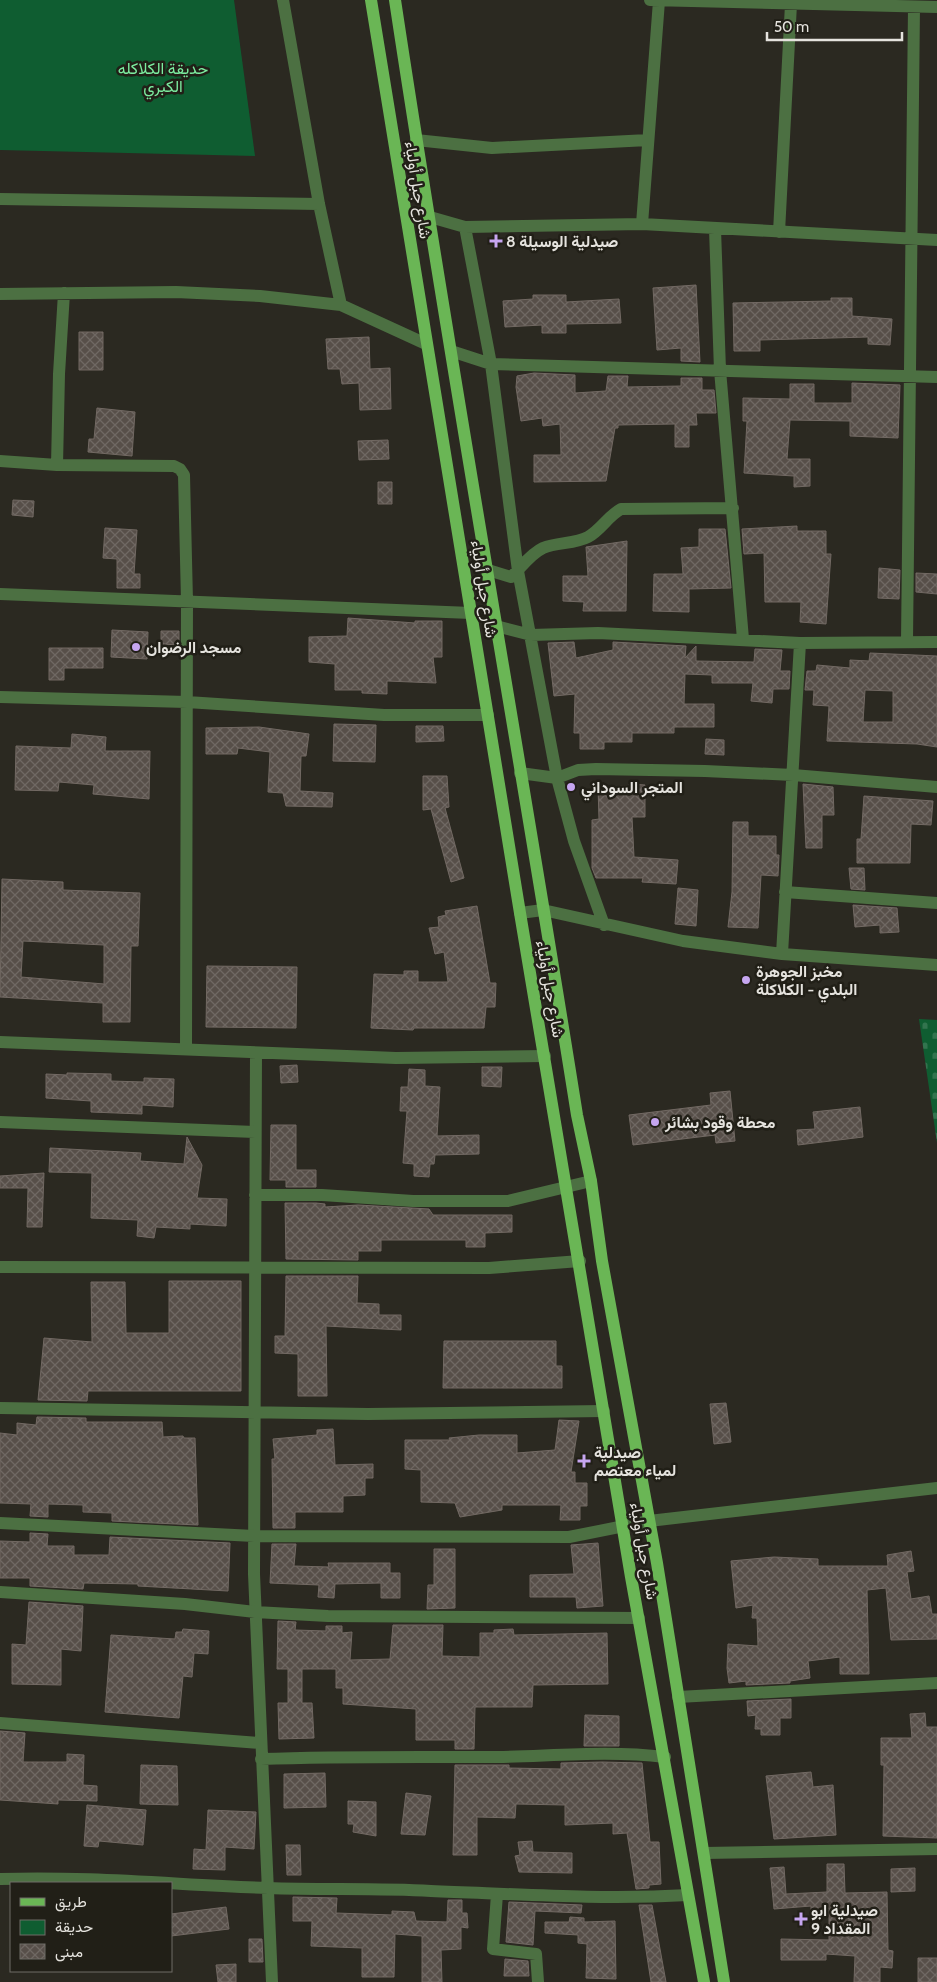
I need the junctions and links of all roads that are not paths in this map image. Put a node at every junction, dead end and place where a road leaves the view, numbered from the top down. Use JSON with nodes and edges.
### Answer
{"nodes":[{"id":1,"x":283,"y":0,"type":"edge"},
{"id":2,"x":371,"y":0,"type":"edge"},
{"id":3,"x":395,"y":0,"type":"edge"},
{"id":4,"x":654,"y":0,"type":"edge"},
{"id":5,"x":792,"y":4,"type":"junction"},
{"id":6,"x":914,"y":7,"type":"junction"},
{"id":7,"x":937,"y":7,"type":"edge"},
{"id":8,"x":416,"y":140,"type":"junction"},
{"id":9,"x":648,"y":140,"type":"junction"},
{"id":10,"x":0,"y":199,"type":"edge"},
{"id":11,"x":319,"y":204,"type":"junction"},
{"id":12,"x":430,"y":217,"type":"junction"},
{"id":13,"x":642,"y":224,"type":"junction"},
{"id":14,"x":465,"y":227,"type":"junction"},
{"id":15,"x":715,"y":229,"type":"junction"},
{"id":16,"x":778,"y":232,"type":"junction"},
{"id":17,"x":912,"y":240,"type":"junction"},
{"id":18,"x":937,"y":240,"type":"edge"},
{"id":19,"x":64,"y":293,"type":"junction"},
{"id":20,"x":0,"y":294,"type":"edge"},
{"id":21,"x":341,"y":305,"type":"junction"},
{"id":22,"x":426,"y":344,"type":"junction"},
{"id":23,"x":451,"y":351,"type":"junction"},
{"id":24,"x":491,"y":364,"type":"junction"},
{"id":25,"x":720,"y":370,"type":"junction"},
{"id":26,"x":912,"y":376,"type":"junction"},
{"id":27,"x":937,"y":377,"type":"edge"},
{"id":28,"x":0,"y":461,"type":"edge"},
{"id":29,"x":57,"y":464,"type":"junction"},
{"id":30,"x":733,"y":508,"type":"junction"},
{"id":31,"x":488,"y":570,"type":"junction"},
{"id":32,"x":518,"y":571,"type":"junction"},
{"id":33,"x":0,"y":594,"type":"edge"},
{"id":34,"x":187,"y":601,"type":"junction"},
{"id":35,"x":471,"y":613,"type":"junction"},
{"id":36,"x":496,"y":626,"type":"junction"},
{"id":37,"x":531,"y":635,"type":"junction"},
{"id":38,"x":743,"y":639,"type":"junction"},
{"id":39,"x":907,"y":641,"type":"junction"},
{"id":40,"x":937,"y":642,"type":"edge"},
{"id":41,"x":800,"y":643,"type":"junction"},
{"id":42,"x":0,"y":697,"type":"edge"},
{"id":43,"x":187,"y":702,"type":"junction"},
{"id":44,"x":488,"y":715,"type":"junction"},
{"id":45,"x":520,"y":773,"type":"junction"},
{"id":46,"x":793,"y":775,"type":"junction"},
{"id":47,"x":557,"y":778,"type":"junction"},
{"id":48,"x":937,"y":787,"type":"edge"},
{"id":49,"x":784,"y":892,"type":"junction"},
{"id":50,"x":937,"y":903,"type":"edge"},
{"id":51,"x":542,"y":910,"type":"junction"},
{"id":52,"x":520,"y":913,"type":"junction"},
{"id":53,"x":604,"y":925,"type":"junction"},
{"id":54,"x":782,"y":954,"type":"junction"},
{"id":55,"x":937,"y":965,"type":"edge"},
{"id":56,"x":0,"y":1042,"type":"edge"},
{"id":57,"x":186,"y":1048,"type":"junction"},
{"id":58,"x":256,"y":1053,"type":"junction"},
{"id":59,"x":545,"y":1056,"type":"junction"},
{"id":60,"x":0,"y":1122,"type":"edge"},
{"id":61,"x":255,"y":1132,"type":"junction"},
{"id":62,"x":591,"y":1181,"type":"junction"},
{"id":63,"x":566,"y":1186,"type":"junction"},
{"id":64,"x":255,"y":1195,"type":"junction"},
{"id":65,"x":580,"y":1262,"type":"junction"},
{"id":66,"x":0,"y":1266,"type":"edge"},
{"id":67,"x":255,"y":1266,"type":"junction"},
{"id":68,"x":0,"y":1408,"type":"edge"},
{"id":69,"x":604,"y":1411,"type":"junction"},
{"id":70,"x":256,"y":1412,"type":"junction"},
{"id":71,"x":937,"y":1488,"type":"edge"},
{"id":72,"x":649,"y":1522,"type":"junction"},
{"id":73,"x":0,"y":1523,"type":"edge"},
{"id":74,"x":623,"y":1526,"type":"junction"},
{"id":75,"x":254,"y":1536,"type":"junction"},
{"id":76,"x":0,"y":1592,"type":"edge"},
{"id":77,"x":255,"y":1612,"type":"junction"},
{"id":78,"x":639,"y":1618,"type":"junction"},
{"id":79,"x":937,"y":1683,"type":"edge"},
{"id":80,"x":678,"y":1697,"type":"junction"},
{"id":81,"x":0,"y":1723,"type":"edge"},
{"id":82,"x":260,"y":1743,"type":"junction"},
{"id":83,"x":665,"y":1757,"type":"junction"},
{"id":84,"x":261,"y":1759,"type":"junction"},
{"id":85,"x":937,"y":1849,"type":"edge"},
{"id":86,"x":704,"y":1852,"type":"junction"},
{"id":87,"x":0,"y":1879,"type":"edge"},
{"id":88,"x":268,"y":1888,"type":"junction"},
{"id":89,"x":496,"y":1894,"type":"junction"},
{"id":90,"x":688,"y":1895,"type":"junction"},
{"id":91,"x":272,"y":1982,"type":"edge"},
{"id":92,"x":538,"y":1982,"type":"edge"},
{"id":93,"x":704,"y":1982,"type":"edge"},
{"id":94,"x":724,"y":1982,"type":"edge"}],
"edges":[{"from":1,"to":11,"type":"street"},
{"from":2,"to":22,"type":"main road","name":"شارع جبل أولياء"},
{"from":3,"to":8,"type":"main road","name":"شارع جبل أولياء"},
{"from":4,"to":5,"type":"street"},
{"from":4,"to":9,"type":"street"},
{"from":5,"to":6,"type":"street"},
{"from":5,"to":16,"type":"street"},
{"from":6,"to":7,"type":"street"},
{"from":6,"to":17,"type":"street"},
{"from":8,"to":9,"type":"street"},
{"from":8,"to":12,"type":"main road","name":"شارع جبل أولياء"},
{"from":9,"to":13,"type":"street"},
{"from":10,"to":11,"type":"street"},
{"from":11,"to":21,"type":"street"},
{"from":12,"to":14,"type":"street"},
{"from":12,"to":23,"type":"main road","name":"شارع جبل أولياء"},
{"from":13,"to":14,"type":"street"},
{"from":13,"to":15,"type":"street"},
{"from":14,"to":24,"type":"street"},
{"from":15,"to":16,"type":"street"},
{"from":15,"to":25,"type":"street"},
{"from":16,"to":17,"type":"street"},
{"from":17,"to":18,"type":"street"},
{"from":17,"to":26,"type":"street"},
{"from":19,"to":20,"type":"street"},
{"from":19,"to":21,"type":"street"},
{"from":19,"to":29,"type":"street"},
{"from":21,"to":22,"type":"street"},
{"from":22,"to":35,"type":"main road","name":"شارع جبل أولياء"},
{"from":23,"to":24,"type":"street"},
{"from":23,"to":31,"type":"main road","name":"شارع جبل أولياء"},
{"from":24,"to":25,"type":"street"},
{"from":24,"to":32,"type":"street"},
{"from":25,"to":26,"type":"street"},
{"from":25,"to":30,"type":"street"},
{"from":26,"to":27,"type":"street"},
{"from":26,"to":39,"type":"street"},
{"from":28,"to":29,"type":"street"},
{"from":29,"to":34,"type":"street"},
{"from":30,"to":32,"type":"street"},
{"from":30,"to":38,"type":"street"},
{"from":31,"to":32,"type":"street"},
{"from":31,"to":36,"type":"main road","name":"شارع جبل أولياء"},
{"from":32,"to":37,"type":"street"},
{"from":33,"to":34,"type":"street"},
{"from":34,"to":35,"type":"street"},
{"from":34,"to":43,"type":"street"},
{"from":35,"to":44,"type":"main road","name":"شارع جبل أولياء"},
{"from":36,"to":37,"type":"street"},
{"from":36,"to":45,"type":"main road","name":"شارع جبل أولياء"},
{"from":37,"to":38,"type":"street"},
{"from":37,"to":47,"type":"street"},
{"from":38,"to":41,"type":"street"},
{"from":39,"to":40,"type":"street"},
{"from":39,"to":41,"type":"street"},
{"from":41,"to":46,"type":"street"},
{"from":42,"to":43,"type":"street"},
{"from":43,"to":44,"type":"street"},
{"from":43,"to":57,"type":"street"},
{"from":44,"to":52,"type":"main road","name":"شارع جبل أولياء"},
{"from":45,"to":47,"type":"street"},
{"from":45,"to":51,"type":"main road","name":"شارع جبل أولياء"},
{"from":46,"to":47,"type":"street"},
{"from":46,"to":48,"type":"street"},
{"from":46,"to":49,"type":"street"},
{"from":47,"to":53,"type":"street"},
{"from":49,"to":50,"type":"street"},
{"from":49,"to":54,"type":"street"},
{"from":51,"to":52,"type":"street"},
{"from":51,"to":53,"type":"street"},
{"from":51,"to":62,"type":"main road","name":"شارع جبل أولياء"},
{"from":52,"to":59,"type":"main road","name":"شارع جبل أولياء"},
{"from":53,"to":54,"type":"street"},
{"from":54,"to":55,"type":"street"},
{"from":56,"to":57,"type":"street"},
{"from":57,"to":58,"type":"street"},
{"from":58,"to":59,"type":"street"},
{"from":58,"to":61,"type":"street"},
{"from":59,"to":63,"type":"main road","name":"شارع جبل أولياء"},
{"from":60,"to":61,"type":"street"},
{"from":61,"to":64,"type":"street"},
{"from":62,"to":63,"type":"street"},
{"from":62,"to":72,"type":"main road","name":"شارع جبل أولياء"},
{"from":63,"to":64,"type":"street"},
{"from":63,"to":65,"type":"main road","name":"شارع جبل أولياء"},
{"from":64,"to":67,"type":"street"},
{"from":65,"to":67,"type":"street"},
{"from":65,"to":69,"type":"main road","name":"شارع جبل أولياء"},
{"from":66,"to":67,"type":"street"},
{"from":67,"to":70,"type":"street"},
{"from":68,"to":70,"type":"street"},
{"from":69,"to":70,"type":"street"},
{"from":69,"to":74,"type":"main road","name":"شارع جبل أولياء"},
{"from":70,"to":75,"type":"street"},
{"from":71,"to":72,"type":"street"},
{"from":72,"to":74,"type":"street"},
{"from":72,"to":80,"type":"main road","name":"شارع جبل أولياء"},
{"from":73,"to":75,"type":"street"},
{"from":74,"to":75,"type":"street"},
{"from":74,"to":78,"type":"main road","name":"شارع جبل أولياء"},
{"from":75,"to":77,"type":"street"},
{"from":76,"to":77,"type":"street"},
{"from":77,"to":78,"type":"street"},
{"from":77,"to":82,"type":"street"},
{"from":78,"to":83,"type":"main road","name":"شارع جبل أولياء"},
{"from":79,"to":80,"type":"street"},
{"from":80,"to":86,"type":"main road","name":"شارع جبل أولياء"},
{"from":81,"to":82,"type":"street"},
{"from":82,"to":84,"type":"street"},
{"from":83,"to":84,"type":"street"},
{"from":83,"to":90,"type":"main road","name":"شارع جبل أولياء"},
{"from":84,"to":88,"type":"street"},
{"from":85,"to":86,"type":"street"},
{"from":86,"to":94,"type":"main road","name":"شارع جبل أولياء"},
{"from":87,"to":88,"type":"street"},
{"from":88,"to":89,"type":"street"},
{"from":88,"to":91,"type":"street"},
{"from":89,"to":90,"type":"street"},
{"from":89,"to":92,"type":"street"},
{"from":90,"to":93,"type":"main road","name":"شارع جبل أولياء"}]}
